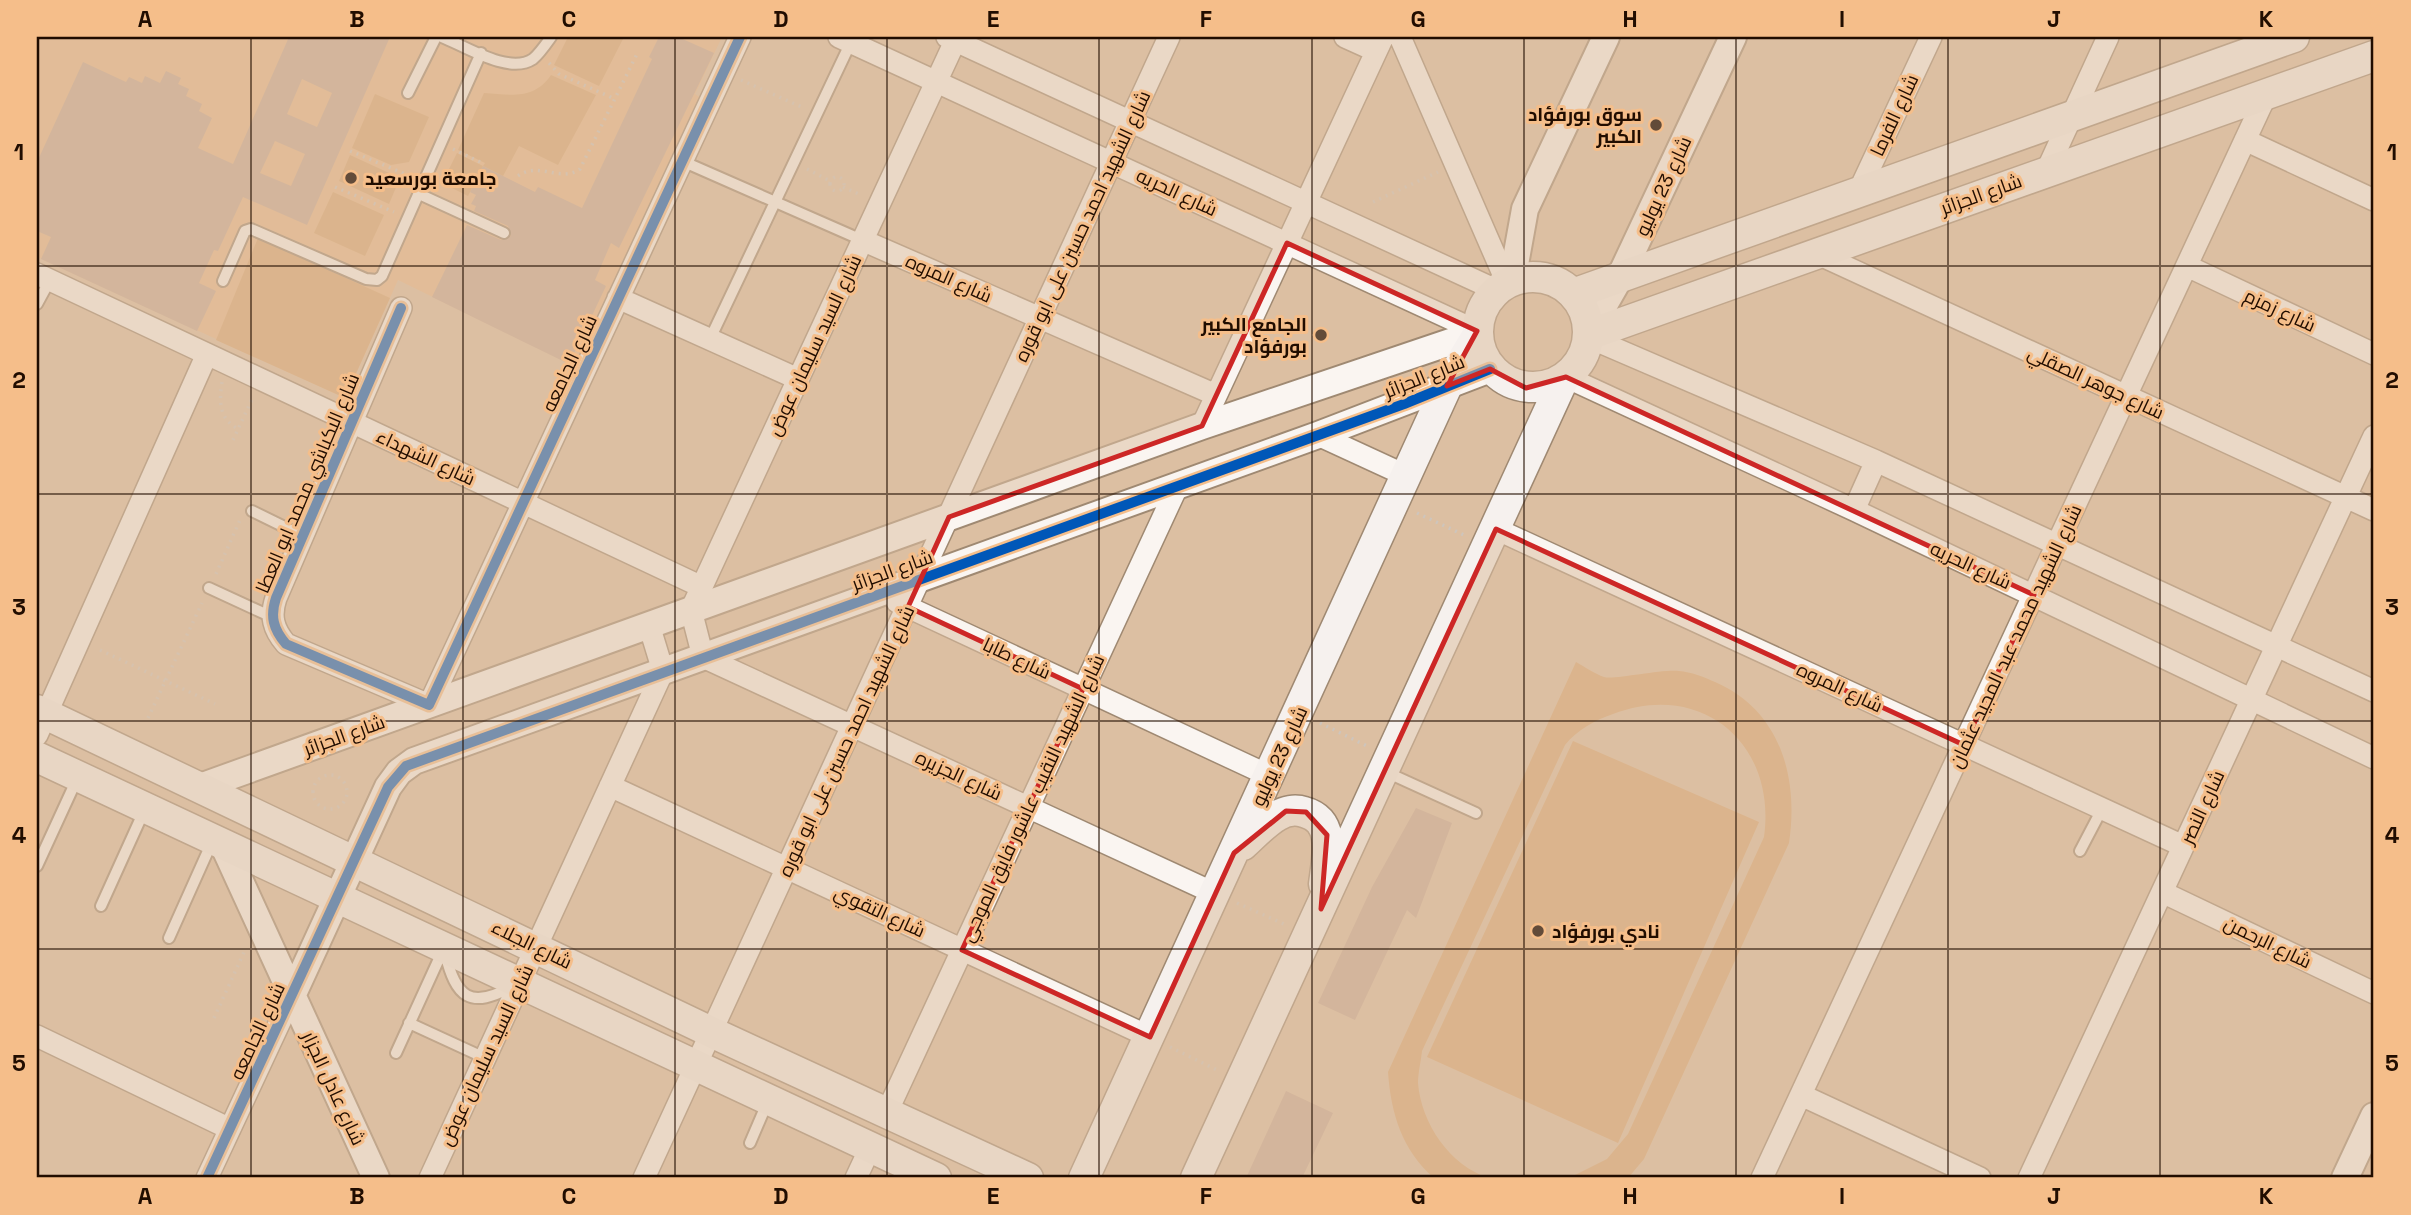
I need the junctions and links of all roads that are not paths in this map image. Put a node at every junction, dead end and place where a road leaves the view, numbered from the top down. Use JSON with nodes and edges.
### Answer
{"nodes":[{"id":1,"x":436,"y":37,"type":"edge"},
{"id":2,"x":442,"y":37,"type":"edge"},
{"id":3,"x":551,"y":37,"type":"edge"},
{"id":4,"x":740,"y":37,"type":"edge"},
{"id":5,"x":1169,"y":37,"type":"edge"},
{"id":6,"x":1345,"y":37,"type":"edge"},
{"id":7,"x":1401,"y":37,"type":"edge"},
{"id":8,"x":1606,"y":37,"type":"edge"},
{"id":9,"x":1733,"y":37,"type":"edge"},
{"id":10,"x":1931,"y":37,"type":"edge"},
{"id":11,"x":2108,"y":37,"type":"edge"},
{"id":12,"x":2294,"y":37,"type":"edge"},
{"id":13,"x":953,"y":38,"type":"edge"},
{"id":14,"x":845,"y":40,"type":"edge"},
{"id":15,"x":1380,"y":44,"type":"edge"},
{"id":16,"x":481,"y":53,"type":"junction"},
{"id":17,"x":2374,"y":55,"type":"edge"},
{"id":18,"x":936,"y":80,"type":"junction"},
{"id":19,"x":408,"y":93,"type":"dead end"},
{"id":20,"x":2267,"y":93,"type":"junction"},
{"id":21,"x":2070,"y":117,"type":"junction"},
{"id":22,"x":1130,"y":121,"type":"junction"},
{"id":23,"x":2245,"y":140,"type":"junction"},
{"id":24,"x":682,"y":161,"type":"junction"},
{"id":25,"x":1111,"y":162,"type":"junction"},
{"id":26,"x":2046,"y":170,"type":"junction"},
{"id":27,"x":422,"y":188,"type":"junction"},
{"id":28,"x":1858,"y":193,"type":"junction"},
{"id":29,"x":2374,"y":200,"type":"edge"},
{"id":30,"x":775,"y":202,"type":"junction"},
{"id":31,"x":1306,"y":203,"type":"junction"},
{"id":32,"x":504,"y":233,"type":"dead end"},
{"id":33,"x":862,"y":240,"type":"junction"},
{"id":34,"x":1287,"y":243,"type":"junction"},
{"id":35,"x":1818,"y":254,"type":"junction"},
{"id":36,"x":2187,"y":266,"type":"junction"},
{"id":37,"x":43,"y":277,"type":"edge"},
{"id":38,"x":1620,"y":277,"type":"junction"},
{"id":39,"x":223,"y":281,"type":"dead end"},
{"id":40,"x":1505,"y":285,"type":"junction"},
{"id":41,"x":1573,"y":294,"type":"junction"},
{"id":42,"x":618,"y":298,"type":"junction"},
{"id":43,"x":37,"y":304,"type":"edge"},
{"id":44,"x":401,"y":308,"type":"dead end"},
{"id":45,"x":1040,"y":318,"type":"junction"},
{"id":46,"x":1477,"y":333,"type":"junction"},
{"id":47,"x":1588,"y":335,"type":"junction"},
{"id":48,"x":710,"y":339,"type":"junction"},
{"id":49,"x":2374,"y":354,"type":"edge"},
{"id":50,"x":217,"y":359,"type":"junction"},
{"id":51,"x":1490,"y":369,"type":"junction"},
{"id":52,"x":1565,"y":378,"type":"junction"},
{"id":53,"x":798,"y":379,"type":"junction"},
{"id":54,"x":1447,"y":386,"type":"junction"},
{"id":55,"x":1216,"y":395,"type":"junction"},
{"id":56,"x":2126,"y":396,"type":"junction"},
{"id":57,"x":352,"y":422,"type":"junction"},
{"id":58,"x":1202,"y":426,"type":"junction"},
{"id":59,"x":1318,"y":435,"type":"junction"},
{"id":60,"x":2374,"y":436,"type":"edge"},
{"id":61,"x":1875,"y":461,"type":"junction"},
{"id":62,"x":1178,"y":485,"type":"junction"},
{"id":63,"x":1401,"y":490,"type":"junction"},
{"id":64,"x":2346,"y":496,"type":"junction"},
{"id":65,"x":523,"y":503,"type":"junction"},
{"id":66,"x":2374,"y":509,"type":"edge"},
{"id":67,"x":1854,"y":510,"type":"junction"},
{"id":68,"x":252,"y":511,"type":"road end"},
{"id":69,"x":949,"y":517,"type":"junction"},
{"id":70,"x":303,"y":536,"type":"junction"},
{"id":71,"x":1492,"y":537,"type":"junction"},
{"id":72,"x":2057,"y":544,"type":"junction"},
{"id":73,"x":921,"y":578,"type":"junction"},
{"id":74,"x":209,"y":589,"type":"road end"},
{"id":75,"x":878,"y":593,"type":"junction"},
{"id":76,"x":2034,"y":595,"type":"junction"},
{"id":77,"x":697,"y":598,"type":"junction"},
{"id":78,"x":908,"y":607,"type":"junction"},
{"id":79,"x":272,"y":617,"type":"junction"},
{"id":80,"x":649,"y":625,"type":"junction"},
{"id":81,"x":2277,"y":645,"type":"junction"},
{"id":82,"x":703,"y":657,"type":"junction"},
{"id":83,"x":663,"y":671,"type":"junction"},
{"id":84,"x":1083,"y":689,"type":"junction"},
{"id":85,"x":2374,"y":691,"type":"edge"},
{"id":86,"x":2252,"y":698,"type":"junction"},
{"id":87,"x":429,"y":705,"type":"junction"},
{"id":88,"x":40,"y":720,"type":"edge"},
{"id":89,"x":853,"y":726,"type":"junction"},
{"id":90,"x":1964,"y":745,"type":"junction"},
{"id":91,"x":37,"y":757,"type":"edge"},
{"id":92,"x":2374,"y":758,"type":"edge"},
{"id":93,"x":1388,"y":764,"type":"junction"},
{"id":94,"x":1270,"y":776,"type":"junction"},
{"id":95,"x":78,"y":777,"type":"junction"},
{"id":96,"x":610,"y":786,"type":"junction"},
{"id":97,"x":200,"y":787,"type":"junction"},
{"id":98,"x":1028,"y":807,"type":"junction"},
{"id":99,"x":145,"y":808,"type":"junction"},
{"id":100,"x":2102,"y":809,"type":"junction"},
{"id":101,"x":1476,"y":813,"type":"dead end"},
{"id":102,"x":218,"y":842,"type":"junction"},
{"id":103,"x":2183,"y":846,"type":"junction"},
{"id":104,"x":2080,"y":851,"type":"dead end"},
{"id":105,"x":1234,"y":853,"type":"junction"},
{"id":106,"x":356,"y":860,"type":"junction"},
{"id":107,"x":37,"y":866,"type":"edge"},
{"id":108,"x":787,"y":868,"type":"junction"},
{"id":109,"x":2162,"y":892,"type":"junction"},
{"id":110,"x":1216,"y":894,"type":"junction"},
{"id":111,"x":338,"y":898,"type":"junction"},
{"id":112,"x":101,"y":906,"type":"dead end"},
{"id":113,"x":1315,"y":922,"type":"junction"},
{"id":114,"x":169,"y":938,"type":"dead end"},
{"id":115,"x":536,"y":946,"type":"junction"},
{"id":116,"x":444,"y":947,"type":"junction"},
{"id":117,"x":962,"y":950,"type":"junction"},
{"id":118,"x":519,"y":982,"type":"junction"},
{"id":119,"x":2374,"y":993,"type":"edge"},
{"id":120,"x":292,"y":996,"type":"junction"},
{"id":121,"x":410,"y":1023,"type":"junction"},
{"id":122,"x":711,"y":1032,"type":"junction"},
{"id":123,"x":37,"y":1036,"type":"edge"},
{"id":124,"x":1150,"y":1037,"type":"junction"},
{"id":125,"x":396,"y":1053,"type":"dead end"},
{"id":126,"x":485,"y":1058,"type":"junction"},
{"id":127,"x":695,"y":1068,"type":"junction"},
{"id":128,"x":1801,"y":1095,"type":"junction"},
{"id":129,"x":768,"y":1101,"type":"junction"},
{"id":130,"x":887,"y":1112,"type":"junction"},
{"id":131,"x":2374,"y":1116,"type":"edge"},
{"id":132,"x":230,"y":1129,"type":"junction"},
{"id":133,"x":750,"y":1143,"type":"dead end"},
{"id":134,"x":870,"y":1148,"type":"junction"},
{"id":135,"x":207,"y":1178,"type":"edge"},
{"id":136,"x":376,"y":1178,"type":"edge"},
{"id":137,"x":430,"y":1178,"type":"edge"},
{"id":138,"x":644,"y":1178,"type":"edge"},
{"id":139,"x":856,"y":1178,"type":"edge"},
{"id":140,"x":936,"y":1178,"type":"edge"},
{"id":141,"x":1028,"y":1178,"type":"edge"},
{"id":142,"x":1084,"y":1178,"type":"edge"},
{"id":143,"x":1196,"y":1178,"type":"edge"},
{"id":144,"x":1762,"y":1178,"type":"edge"},
{"id":145,"x":1980,"y":1178,"type":"edge"},
{"id":146,"x":2029,"y":1178,"type":"edge"},
{"id":147,"x":2345,"y":1178,"type":"edge"}],
"edges":[{"from":1,"to":19,"type":"lane"},
{"from":2,"to":16,"type":"lane"},
{"from":3,"to":16,"type":"lane"},
{"from":4,"to":24,"type":"street","name":"شارع الجامعه"},
{"from":5,"to":22,"type":"street","name":"شارع الشهيد احمد حسين على ابو قوره"},
{"from":6,"to":15,"type":"street"},
{"from":7,"to":40,"type":"street"},
{"from":8,"to":40,"type":"street"},
{"from":9,"to":38,"type":"street","name":"شارع 23 يوليو"},
{"from":10,"to":28,"type":"street","name":"شارع الفرما"},
{"from":11,"to":21,"type":"street"},
{"from":12,"to":21,"type":"main road"},
{"from":13,"to":18,"type":"street","name":"شارع السيد سليمان عوض"},
{"from":13,"to":22,"type":"street"},
{"from":14,"to":18,"type":"street","name":"شارع الحريه"},
{"from":14,"to":30,"type":"lane"},
{"from":15,"to":31,"type":"street"},
{"from":16,"to":27,"type":"lane"},
{"from":17,"to":20,"type":"main road","name":"شارع الجزائر"},
{"from":18,"to":25,"type":"street","name":"شارع الحريه"},
{"from":18,"to":33,"type":"street","name":"شارع السيد سليمان عوض"},
{"from":20,"to":23,"type":"street","name":"شارع الشهيد محمد عبد المجيد عثمان"},
{"from":20,"to":26,"type":"main road","name":"شارع الجزائر"},
{"from":21,"to":26,"type":"street"},
{"from":21,"to":28,"type":"main road"},
{"from":22,"to":25,"type":"street","name":"شارع الشهيد احمد حسين على ابو قوره"},
{"from":22,"to":31,"type":"street"},
{"from":23,"to":29,"type":"street"},
{"from":23,"to":36,"type":"street","name":"شارع الشهيد محمد عبد المجيد عثمان"},
{"from":24,"to":30,"type":"lane","name":"شارع المروه"},
{"from":24,"to":42,"type":"street","name":"شارع الجامعه"},
{"from":25,"to":34,"type":"street","name":"شارع الحريه"},
{"from":25,"to":45,"type":"street","name":"شارع الشهيد احمد حسين على ابو قوره"},
{"from":26,"to":35,"type":"main road","name":"شارع الجزائر"},
{"from":27,"to":32,"type":"lane"},
{"from":27,"to":39,"type":"lane"},
{"from":28,"to":38,"type":"main road"},
{"from":30,"to":33,"type":"lane","name":"شارع المروه"},
{"from":30,"to":48,"type":"lane"},
{"from":31,"to":34,"type":"street"},
{"from":31,"to":40,"type":"street"},
{"from":33,"to":45,"type":"street","name":"شارع المروه"},
{"from":33,"to":53,"type":"street","name":"شارع السيد سليمان عوض"},
{"from":34,"to":46,"type":"street","name":"شارع الحريه"},
{"from":34,"to":55,"type":"street"},
{"from":35,"to":47,"type":"main road","name":"شارع الجزائر"},
{"from":35,"to":56,"type":"street","name":"شارع جوهر الصقلي"},
{"from":36,"to":49,"type":"street","name":"شارع زمزم"},
{"from":36,"to":56,"type":"street","name":"شارع الشهيد محمد عبد المجيد عثمان"},
{"from":37,"to":43,"type":"lane"},
{"from":37,"to":50,"type":"street","name":"شارع الشهداء"},
{"from":38,"to":41,"type":"main road"},
{"from":38,"to":47,"type":"street","name":"شارع 23 يوليو"},
{"from":40,"to":41,"type":"main road"},
{"from":40,"to":46,"type":"main road"},
{"from":41,"to":47,"type":"main road"},
{"from":42,"to":48,"type":"street"},
{"from":42,"to":65,"type":"street","name":"شارع الجامعه"},
{"from":44,"to":57,"type":"street","name":"شارع البكباشي محمد ابو العطا"},
{"from":45,"to":55,"type":"street","name":"شارع المروه"},
{"from":45,"to":69,"type":"street","name":"شارع الشهيد احمد حسين على ابو قوره"},
{"from":46,"to":51,"type":"main road"},
{"from":46,"to":54,"type":"main road","name":"شارع 23 يوليو"},
{"from":46,"to":58,"type":"street","name":"شارع الجزائر"},
{"from":47,"to":52,"type":"main road"},
{"from":47,"to":61,"type":"street"},
{"from":48,"to":53,"type":"street"},
{"from":50,"to":57,"type":"street","name":"شارع الشهداء"},
{"from":50,"to":88,"type":"street"},
{"from":51,"to":52,"type":"main road"},
{"from":51,"to":54,"type":"street","name":"شارع الجزائر"},
{"from":52,"to":67,"type":"street","name":"شارع الحريه"},
{"from":52,"to":71,"type":"main road"},
{"from":53,"to":77,"type":"street","name":"شارع السيد سليمان عوض"},
{"from":54,"to":59,"type":"street","name":"شارع الجزائر"},
{"from":54,"to":63,"type":"main road","name":"شارع 23 يوليو"},
{"from":55,"to":58,"type":"street"},
{"from":56,"to":64,"type":"street","name":"شارع جوهر الصقلي"},
{"from":56,"to":72,"type":"street","name":"شارع الشهيد محمد عبد المجيد عثمان"},
{"from":57,"to":65,"type":"street","name":"شارع الشهداء"},
{"from":57,"to":70,"type":"street","name":"شارع البكباشي محمد ابو العطا"},
{"from":58,"to":69,"type":"street","name":"شارع الجزائر"},
{"from":59,"to":62,"type":"street","name":"شارع الجزائر"},
{"from":59,"to":63,"type":"street"},
{"from":60,"to":64,"type":"street","name":"شارع النصر"},
{"from":61,"to":67,"type":"street"},
{"from":61,"to":72,"type":"street"},
{"from":62,"to":73,"type":"street","name":"شارع الجزائر"},
{"from":62,"to":84,"type":"street","name":"شارع الشهيد النقيب عاشور فايق الموجي"},
{"from":63,"to":94,"type":"main road","name":"شارع 23 يوليو"},
{"from":64,"to":66,"type":"street","name":"شارع جوهر الصقلي"},
{"from":64,"to":81,"type":"street","name":"شارع النصر"},
{"from":65,"to":77,"type":"street","name":"شارع الشهداء"},
{"from":65,"to":87,"type":"street","name":"شارع الجامعه"},
{"from":67,"to":76,"type":"street","name":"شارع الحريه"},
{"from":68,"to":70,"type":"lane"},
{"from":69,"to":73,"type":"street","name":"شارع الشهيد احمد حسين على ابو قوره"},
{"from":69,"to":77,"type":"street","name":"شارع الجزائر"},
{"from":70,"to":79,"type":"street","name":"شارع البكباشي محمد ابو العطا"},
{"from":71,"to":90,"type":"street","name":"شارع المروه"},
{"from":71,"to":93,"type":"main road"},
{"from":72,"to":76,"type":"street","name":"شارع الشهيد محمد عبد المجيد عثمان"},
{"from":72,"to":81,"type":"street"},
{"from":73,"to":75,"type":"street","name":"شارع الجزائر"},
{"from":73,"to":78,"type":"street","name":"شارع الشهيد احمد حسين على ابو قوره"},
{"from":74,"to":79,"type":"lane"},
{"from":75,"to":78,"type":"street","name":"شارع طابا"},
{"from":75,"to":82,"type":"street","name":"شارع الجزائر"},
{"from":76,"to":86,"type":"street","name":"شارع الحريه"},
{"from":76,"to":90,"type":"street","name":"شارع الشهيد محمد عبد المجيد عثمان"},
{"from":77,"to":80,"type":"street","name":"شارع الجزائر"},
{"from":77,"to":82,"type":"street"},
{"from":78,"to":84,"type":"street","name":"شارع طابا"},
{"from":78,"to":89,"type":"street","name":"شارع الشهيد احمد حسين على ابو قوره"},
{"from":79,"to":87,"type":"street","name":"شارع البكباشي محمد ابو العطا"},
{"from":80,"to":83,"type":"street"},
{"from":80,"to":87,"type":"street","name":"شارع الجزائر"},
{"from":81,"to":85,"type":"street"},
{"from":81,"to":86,"type":"street","name":"شارع النصر"},
{"from":82,"to":83,"type":"street","name":"شارع الجزائر"},
{"from":82,"to":89,"type":"street","name":"شارع الجزيره"},
{"from":83,"to":96,"type":"street","name":"شارع السيد سليمان عوض"},
{"from":83,"to":106,"type":"street","name":"شارع الجزائر"},
{"from":84,"to":94,"type":"street","name":"شارع طابا"},
{"from":84,"to":98,"type":"street","name":"شارع الشهيد النقيب عاشور فايق الموجي"},
{"from":86,"to":92,"type":"street","name":"شارع الحريه"},
{"from":86,"to":103,"type":"street","name":"شارع النصر"},
{"from":87,"to":97,"type":"street","name":"شارع الجزائر"},
{"from":88,"to":97,"type":"main road","name":"شارع الجلاء"},
{"from":89,"to":98,"type":"street","name":"شارع الجزيره"},
{"from":89,"to":108,"type":"street","name":"شارع الشهيد احمد حسين على ابو قوره"},
{"from":90,"to":100,"type":"street","name":"شارع المروه"},
{"from":90,"to":128,"type":"street","name":"شارع الشهيد محمد عبد المجيد عثمان"},
{"from":91,"to":95,"type":"main road","name":"شارع الجلاء"},
{"from":93,"to":101,"type":"lane"},
{"from":93,"to":113,"type":"main road"},
{"from":94,"to":105,"type":"main road","name":"شارع 23 يوليو"},
{"from":95,"to":99,"type":"main road","name":"شارع الجلاء"},
{"from":95,"to":107,"type":"lane"},
{"from":96,"to":108,"type":"street","name":"شارع التقوي"},
{"from":96,"to":115,"type":"street","name":"شارع السيد سليمان عوض"},
{"from":97,"to":106,"type":"main road","name":"شارع الجلاء"},
{"from":98,"to":110,"type":"street","name":"شارع الجزيره"},
{"from":98,"to":117,"type":"street","name":"شارع الشهيد النقيب عاشور فايق الموجي"},
{"from":99,"to":102,"type":"main road","name":"شارع الجلاء"},
{"from":99,"to":112,"type":"lane"},
{"from":100,"to":103,"type":"street","name":"شارع المروه"},
{"from":100,"to":104,"type":"lane"},
{"from":102,"to":111,"type":"main road","name":"شارع الجلاء"},
{"from":102,"to":114,"type":"lane"},
{"from":102,"to":120,"type":"street","name":"شارع عادل الجزار"},
{"from":103,"to":109,"type":"street","name":"شارع النصر"},
{"from":105,"to":110,"type":"main road","name":"شارع 23 يوليو"},
{"from":105,"to":113,"type":"main road"},
{"from":106,"to":111,"type":"street","name":"شارع الجامعه"},
{"from":106,"to":115,"type":"main road","name":"شارع الجلاء"},
{"from":108,"to":117,"type":"street","name":"شارع التقوي"},
{"from":108,"to":122,"type":"street","name":"شارع الشهيد احمد حسين على ابو قوره"},
{"from":109,"to":119,"type":"street","name":"شارع الرحمن"},
{"from":109,"to":146,"type":"street","name":"شارع النصر"},
{"from":110,"to":124,"type":"main road","name":"شارع 23 يوليو"},
{"from":111,"to":116,"type":"main road","name":"شارع الجلاء"},
{"from":111,"to":120,"type":"street","name":"شارع الجامعه"},
{"from":113,"to":143,"type":"main road"},
{"from":115,"to":118,"type":"street","name":"شارع السيد سليمان عوض"},
{"from":115,"to":122,"type":"main road","name":"شارع الجلاء"},
{"from":116,"to":118,"type":"main road","name":"شارع الجلاء"},
{"from":116,"to":121,"type":"lane"},
{"from":117,"to":124,"type":"street","name":"شارع التقوي"},
{"from":117,"to":130,"type":"street","name":"شارع الشهيد النقيب عاشور فايق الموجي"},
{"from":118,"to":126,"type":"street","name":"شارع السيد سليمان عوض"},
{"from":118,"to":127,"type":"main road","name":"شارع الجلاء"},
{"from":120,"to":132,"type":"street","name":"شارع الجامعه"},
{"from":120,"to":136,"type":"street","name":"شارع عادل الجزار"},
{"from":121,"to":125,"type":"lane"},
{"from":121,"to":126,"type":"lane"},
{"from":122,"to":127,"type":"street","name":"شارع الشهيد احمد حسين على ابو قوره"},
{"from":122,"to":130,"type":"main road","name":"شارع الجلاء"},
{"from":123,"to":132,"type":"street"},
{"from":124,"to":142,"type":"main road","name":"شارع 23 يوليو"},
{"from":126,"to":137,"type":"street","name":"شارع السيد سليمان عوض"},
{"from":127,"to":129,"type":"main road","name":"شارع الجلاء"},
{"from":127,"to":138,"type":"street","name":"شارع الشهيد احمد حسين على ابو قوره"},
{"from":128,"to":144,"type":"street","name":"شارع الشهيد محمد عبد المجيد عثمان"},
{"from":128,"to":145,"type":"street"},
{"from":129,"to":133,"type":"lane"},
{"from":129,"to":134,"type":"main road","name":"شارع الجلاء"},
{"from":130,"to":141,"type":"main road","name":"شارع الجلاء"},
{"from":131,"to":147,"type":"street"},
{"from":132,"to":135,"type":"street","name":"شارع الجامعه"},
{"from":134,"to":139,"type":"street"},
{"from":134,"to":140,"type":"main road","name":"شارع الجلاء"}]}
